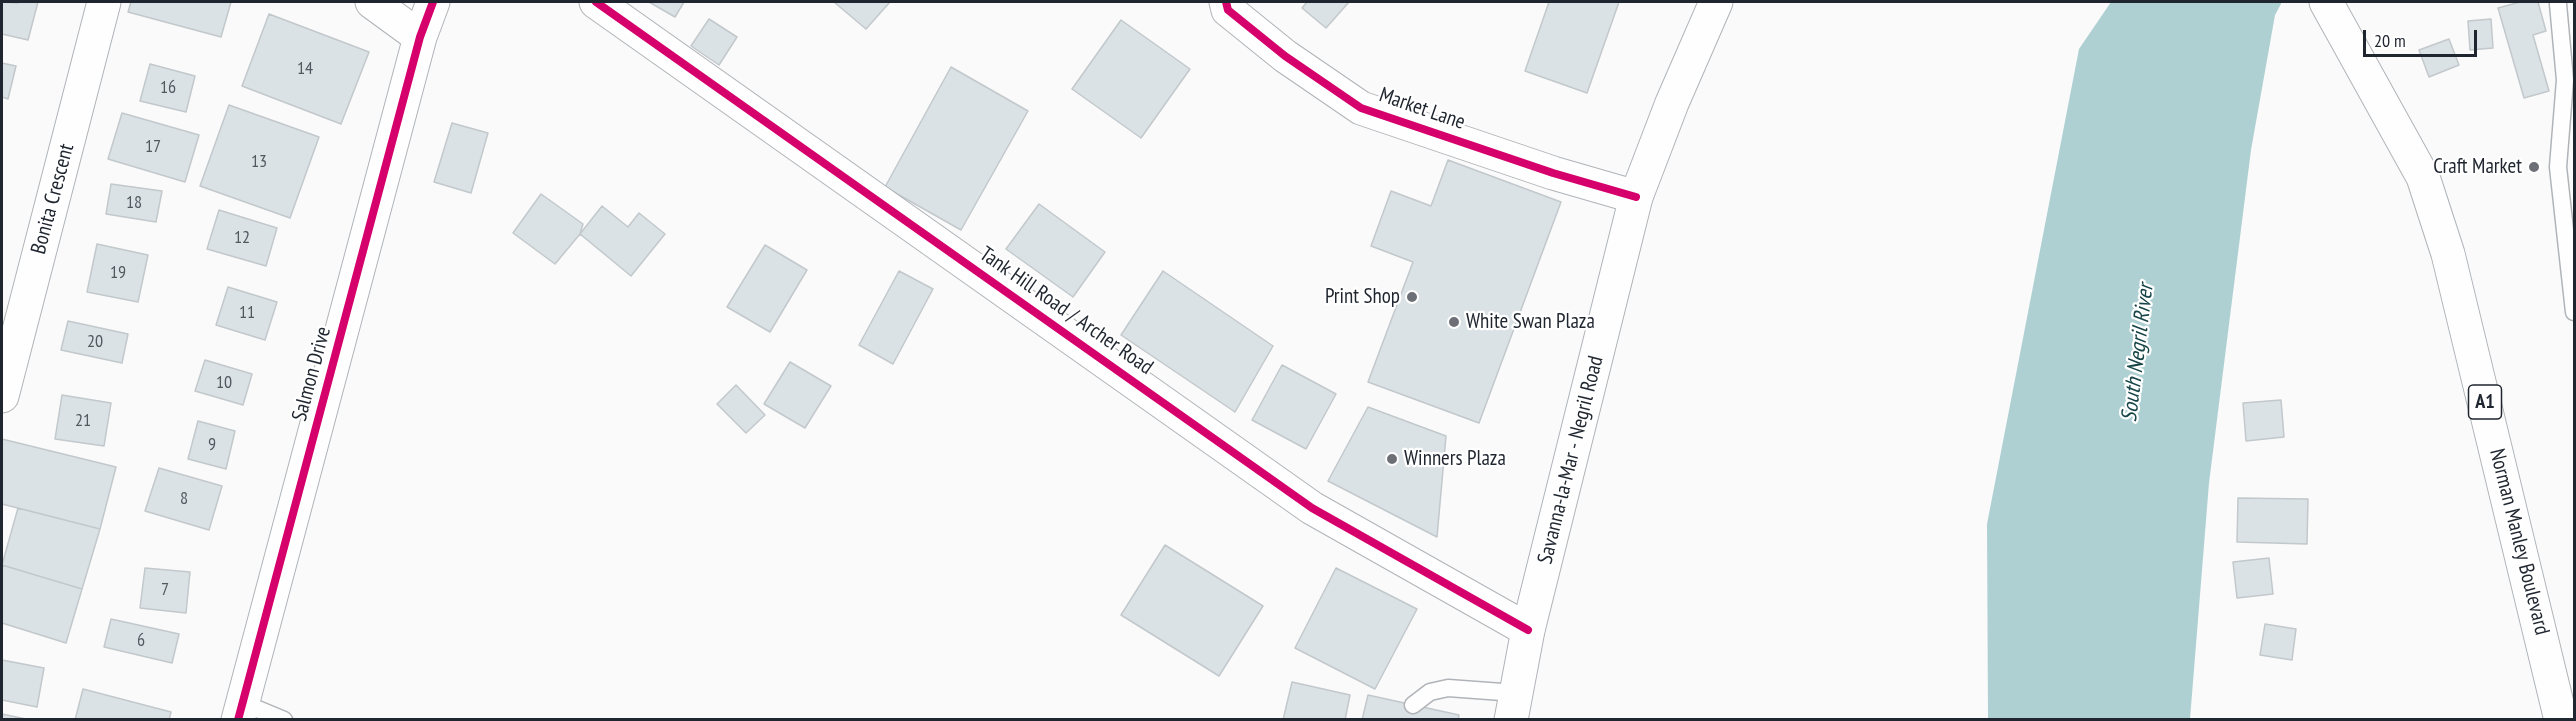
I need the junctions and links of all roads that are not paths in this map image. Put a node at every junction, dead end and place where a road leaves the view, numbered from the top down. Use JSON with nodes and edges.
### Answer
{"nodes":[{"id":1,"x":104,"y":2,"type":"edge"},
{"id":2,"x":372,"y":2,"type":"edge"},
{"id":3,"x":433,"y":2,"type":"edge"},
{"id":4,"x":596,"y":2,"type":"edge"},
{"id":5,"x":1226,"y":2,"type":"edge"},
{"id":6,"x":1716,"y":2,"type":"edge"},
{"id":7,"x":2326,"y":2,"type":"edge"},
{"id":8,"x":2558,"y":4,"type":"dead end"},
{"id":9,"x":420,"y":37,"type":"junction"},
{"id":10,"x":1636,"y":197,"type":"junction"},
{"id":11,"x":2574,"y":312,"type":"edge"},
{"id":12,"x":2,"y":396,"type":"edge"},
{"id":13,"x":1528,"y":630,"type":"junction"},
{"id":14,"x":1413,"y":705,"type":"dead end"},
{"id":15,"x":1514,"y":706,"type":"edge"},
{"id":16,"x":241,"y":711,"type":"edge"},
{"id":17,"x":284,"y":720,"type":"edge"},
{"id":18,"x":2561,"y":720,"type":"edge"}],
"edges":[{"from":1,"to":12,"type":"street","name":"Bonita Crescent"},
{"from":2,"to":9,"type":"street"},
{"from":3,"to":9,"type":"street","name":"Salmon Drive"},
{"from":4,"to":13,"type":"street","name":"Tank Hill Road / Archer Road"},
{"from":5,"to":10,"type":"street","name":"Market Lane"},
{"from":6,"to":10,"type":"street","name":"Savanna-la-Mar - Negril Road"},
{"from":7,"to":18,"type":"street","name":"Norman Manley Boulevard","number":"A1"},
{"from":8,"to":11,"type":"lane"},
{"from":9,"to":16,"type":"street","name":"Salmon Drive"},
{"from":10,"to":13,"type":"street","name":"Savanna-la-Mar - Negril Road"},
{"from":13,"to":15,"type":"street","name":"Savanna-la-Mar - Negril Road"},
{"from":14,"to":15,"type":"lane"},
{"from":16,"to":17,"type":"lane"}]}
